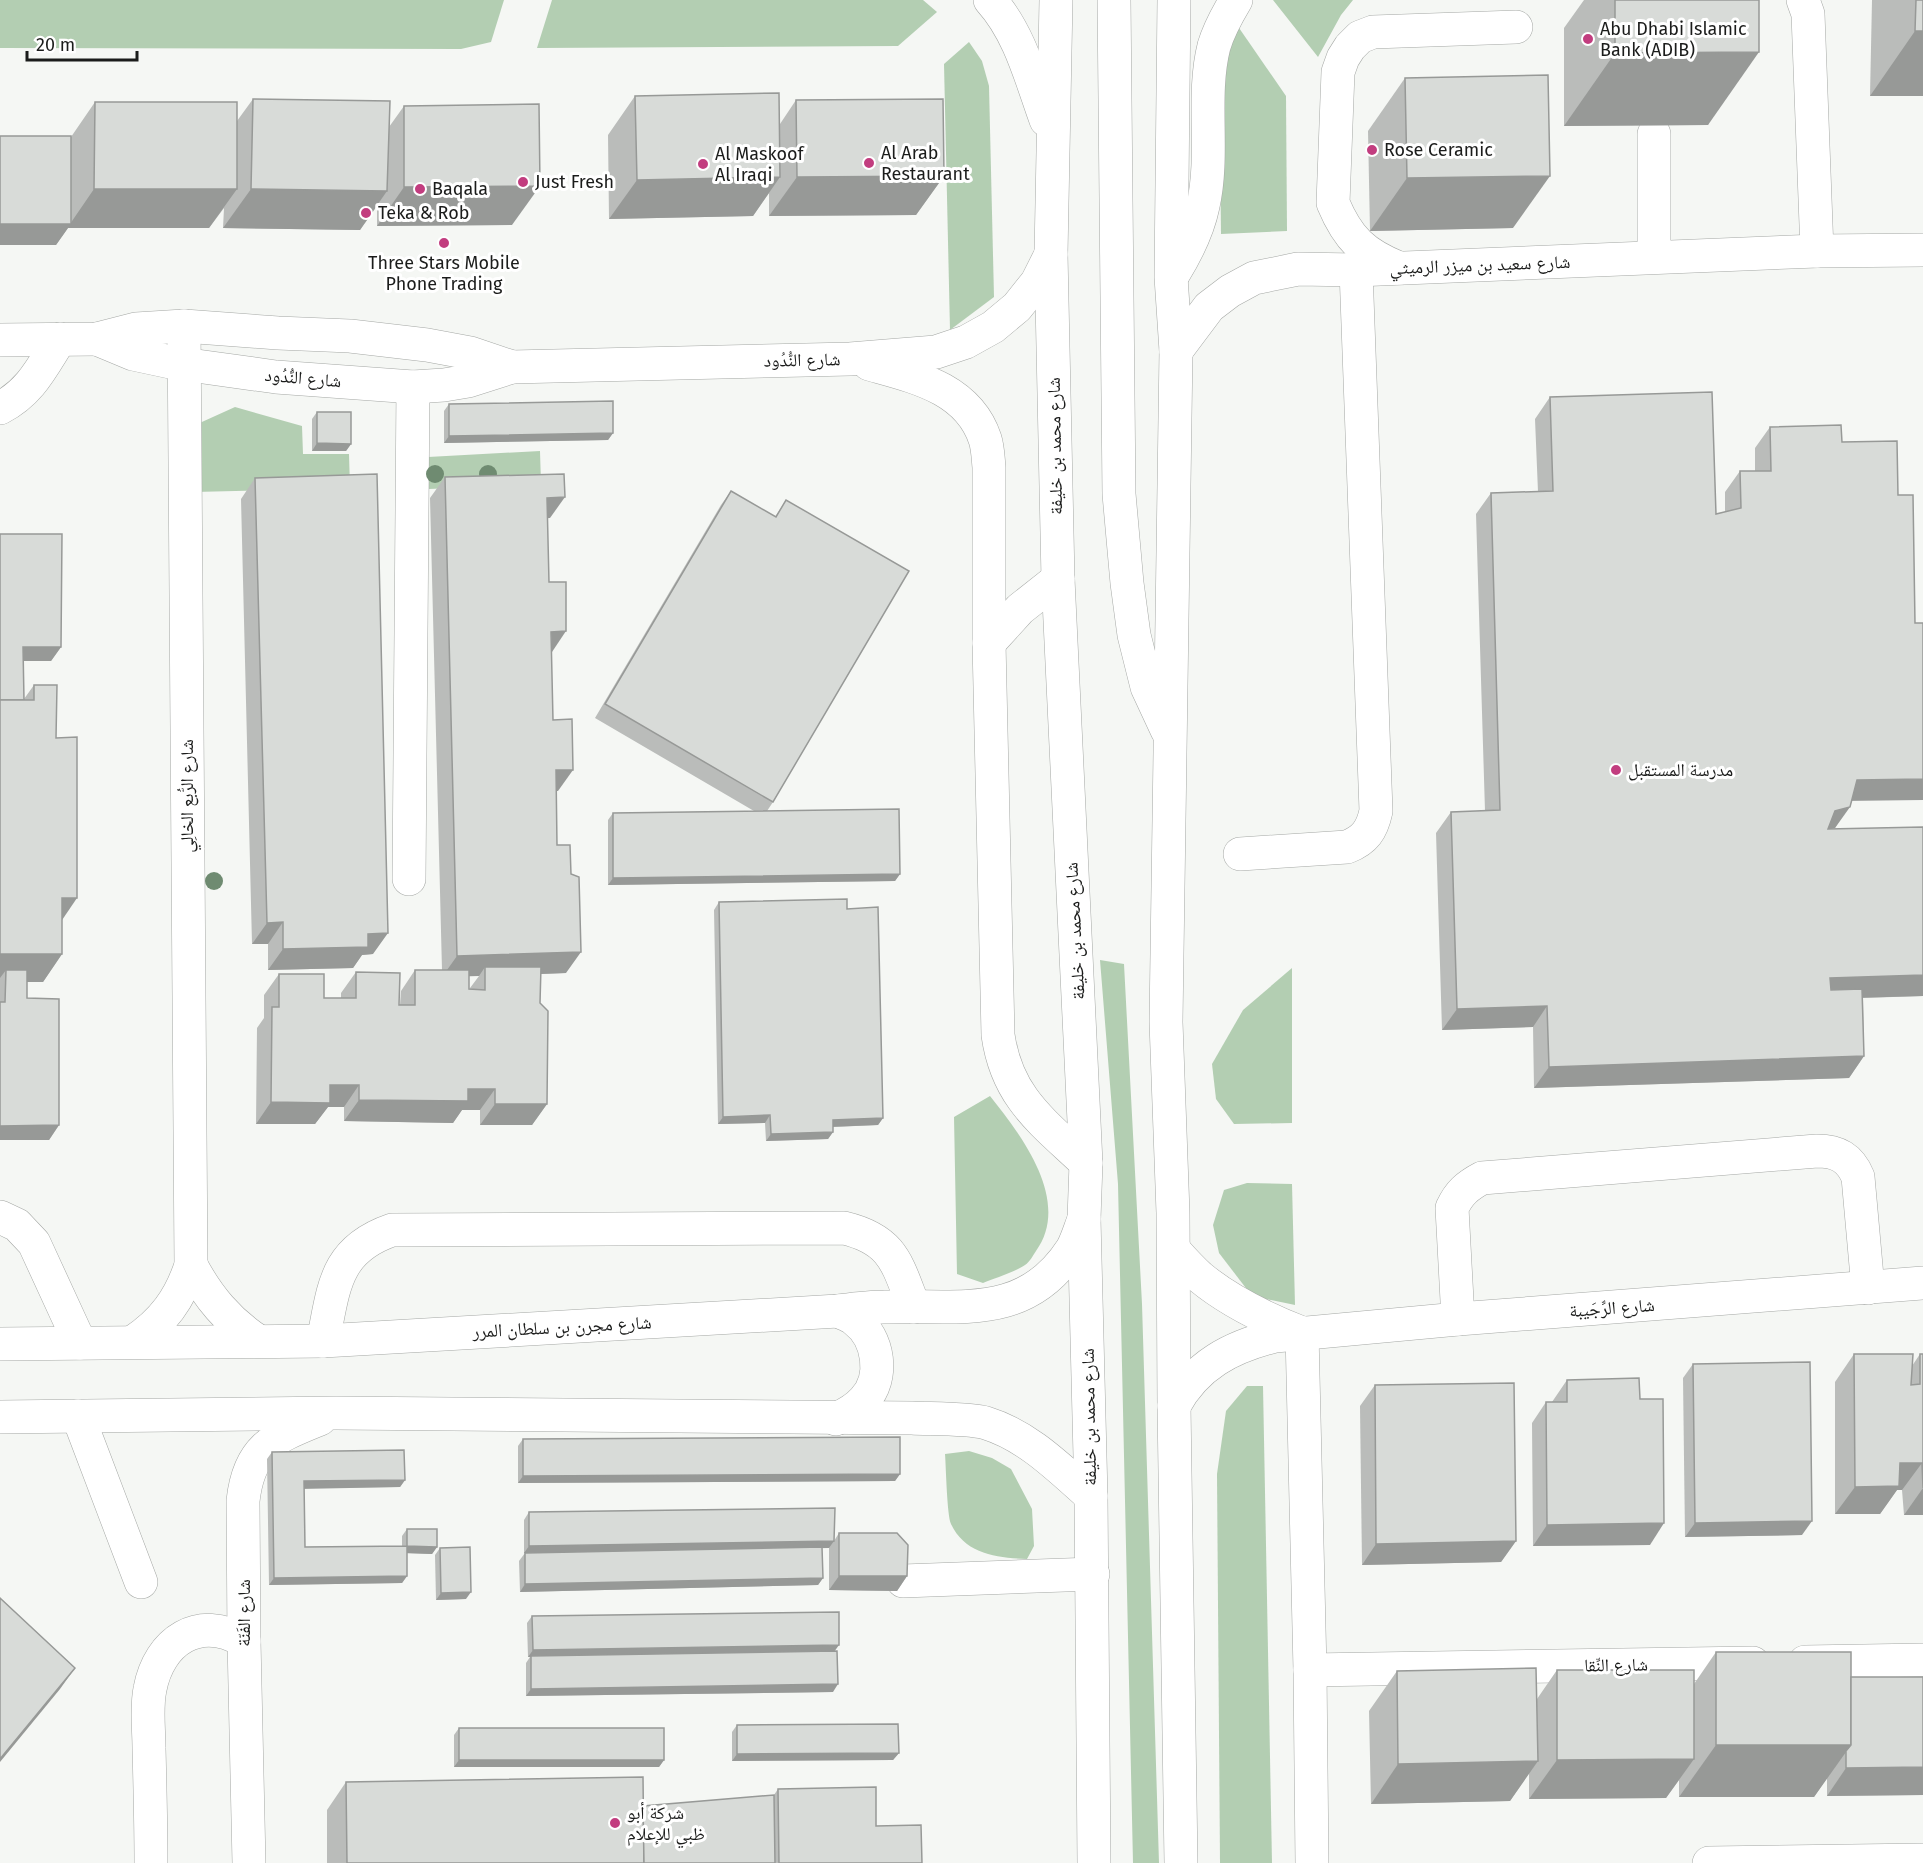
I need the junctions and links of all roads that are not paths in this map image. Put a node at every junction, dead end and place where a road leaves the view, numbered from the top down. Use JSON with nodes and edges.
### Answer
{"nodes":[{"id":1,"x":990,"y":0,"type":"edge"},
{"id":2,"x":1056,"y":0,"type":"edge"},
{"id":3,"x":1114,"y":0,"type":"edge"},
{"id":4,"x":1174,"y":0,"type":"edge"},
{"id":5,"x":1236,"y":0,"type":"edge"},
{"id":6,"x":1808,"y":5,"type":"edge"},
{"id":7,"x":1516,"y":27,"type":"dead end"},
{"id":8,"x":1654,"y":134,"type":"edge"},
{"id":9,"x":1052,"y":136,"type":"junction"},
{"id":10,"x":1923,"y":250,"type":"edge"},
{"id":11,"x":1817,"y":251,"type":"junction"},
{"id":12,"x":1051,"y":254,"type":"junction"},
{"id":13,"x":1654,"y":258,"type":"junction"},
{"id":14,"x":1399,"y":268,"type":"junction"},
{"id":15,"x":1356,"y":270,"type":"junction"},
{"id":16,"x":1171,"y":277,"type":"junction"},
{"id":17,"x":184,"y":326,"type":"junction"},
{"id":18,"x":60,"y":339,"type":"junction"},
{"id":19,"x":97,"y":339,"type":"junction"},
{"id":20,"x":0,"y":340,"type":"edge"},
{"id":21,"x":1176,"y":351,"type":"junction"},
{"id":22,"x":850,"y":359,"type":"junction"},
{"id":23,"x":184,"y":364,"type":"junction"},
{"id":24,"x":512,"y":367,"type":"junction"},
{"id":25,"x":413,"y":387,"type":"junction"},
{"id":26,"x":0,"y":408,"type":"edge"},
{"id":27,"x":1058,"y":579,"type":"junction"},
{"id":28,"x":989,"y":644,"type":"junction"},
{"id":29,"x":1170,"y":737,"type":"junction"},
{"id":30,"x":1240,"y":854,"type":"dead end"},
{"id":31,"x":409,"y":879,"type":"dead end"},
{"id":32,"x":1086,"y":1163,"type":"junction"},
{"id":33,"x":0,"y":1217,"type":"edge"},
{"id":34,"x":1084,"y":1219,"type":"junction"},
{"id":35,"x":1174,"y":1250,"type":"junction"},
{"id":36,"x":191,"y":1265,"type":"junction"},
{"id":37,"x":1923,"y":1283,"type":"edge"},
{"id":38,"x":1868,"y":1288,"type":"junction"},
{"id":39,"x":914,"y":1307,"type":"junction"},
{"id":40,"x":838,"y":1311,"type":"junction"},
{"id":41,"x":1458,"y":1319,"type":"junction"},
{"id":42,"x":1302,"y":1334,"type":"junction"},
{"id":43,"x":258,"y":1341,"type":"junction"},
{"id":44,"x":323,"y":1341,"type":"junction"},
{"id":45,"x":133,"y":1342,"type":"junction"},
{"id":46,"x":80,"y":1343,"type":"junction"},
{"id":47,"x":0,"y":1344,"type":"edge"},
{"id":48,"x":1174,"y":1406,"type":"junction"},
{"id":49,"x":336,"y":1413,"type":"junction"},
{"id":50,"x":78,"y":1416,"type":"junction"},
{"id":51,"x":0,"y":1417,"type":"edge"},
{"id":52,"x":836,"y":1419,"type":"junction"},
{"id":53,"x":1091,"y":1496,"type":"junction"},
{"id":54,"x":1093,"y":1574,"type":"junction"},
{"id":55,"x":903,"y":1581,"type":"edge"},
{"id":56,"x":141,"y":1582,"type":"dead end"},
{"id":57,"x":244,"y":1641,"type":"junction"},
{"id":58,"x":1923,"y":1660,"type":"edge"},
{"id":59,"x":1310,"y":1670,"type":"junction"},
{"id":60,"x":1923,"y":1860,"type":"edge"},
{"id":61,"x":151,"y":1863,"type":"edge"},
{"id":62,"x":249,"y":1863,"type":"edge"},
{"id":63,"x":1094,"y":1863,"type":"edge"},
{"id":64,"x":1181,"y":1863,"type":"edge"},
{"id":65,"x":1312,"y":1863,"type":"edge"},
{"id":66,"x":1709,"y":1863,"type":"edge"}],
"edges":[{"from":1,"to":9,"type":"street"},
{"from":2,"to":9,"type":"street","name":"شارع محمد بن خليفة"},
{"from":3,"to":29,"type":"street"},
{"from":4,"to":16,"type":"street"},
{"from":5,"to":16,"type":"street"},
{"from":6,"to":11,"type":"street"},
{"from":7,"to":14,"type":"street"},
{"from":8,"to":13,"type":"street"},
{"from":9,"to":12,"type":"street","name":"شارع محمد بن خليفة"},
{"from":10,"to":11,"type":"street","name":"شارع سعيد بن ميزر الرميثي"},
{"from":11,"to":13,"type":"street","name":"شارع سعيد بن ميزر الرميثي"},
{"from":12,"to":22,"type":"street","name":"شارع النُّدُود"},
{"from":12,"to":27,"type":"street","name":"شارع محمد بن خليفة"},
{"from":13,"to":14,"type":"street","name":"شارع سعيد بن ميزر الرميثي"},
{"from":14,"to":15,"type":"street","name":"شارع سعيد بن ميزر الرميثي"},
{"from":15,"to":21,"type":"street","name":"شارع سعيد بن ميزر الرميثي"},
{"from":15,"to":30,"type":"street"},
{"from":16,"to":21,"type":"street"},
{"from":17,"to":19,"type":"street","name":"شارع النُّدُود"},
{"from":17,"to":23,"type":"street","name":"شارع الرُّبع الخالِي"},
{"from":17,"to":24,"type":"street","name":"شارع النُّدُود"},
{"from":18,"to":19,"type":"street","name":"شارع النُّدُود"},
{"from":18,"to":20,"type":"street","name":"شارع النُّدُود"},
{"from":18,"to":26,"type":"street"},
{"from":19,"to":23,"type":"street","name":"شارع النُّدُود"},
{"from":21,"to":29,"type":"street"},
{"from":22,"to":24,"type":"street","name":"شارع النُّدُود"},
{"from":22,"to":28,"type":"street"},
{"from":23,"to":25,"type":"street","name":"شارع النُّدُود"},
{"from":23,"to":36,"type":"street","name":"شارع الرُّبع الخالِي"},
{"from":24,"to":25,"type":"street","name":"شارع النُّدُود"},
{"from":25,"to":31,"type":"street"},
{"from":27,"to":28,"type":"street"},
{"from":27,"to":32,"type":"street","name":"شارع محمد بن خليفة"},
{"from":28,"to":32,"type":"street"},
{"from":29,"to":35,"type":"street"},
{"from":32,"to":34,"type":"street","name":"شارع محمد بن خليفة"},
{"from":33,"to":46,"type":"street"},
{"from":34,"to":39,"type":"street","name":"شارع مجرن بن سلطان المرر"},
{"from":34,"to":53,"type":"street","name":"شارع محمد بن خليفة"},
{"from":35,"to":42,"type":"street","name":"شارع الرِّجَيبة"},
{"from":35,"to":48,"type":"street"},
{"from":36,"to":43,"type":"street","name":"شارع الرُّبع الخالِي"},
{"from":36,"to":45,"type":"street","name":"شارع الرُّبع الخالِي"},
{"from":37,"to":38,"type":"street","name":"شارع الرِّجَيبة"},
{"from":38,"to":41,"type":"street","name":"شارع الرِّجَيبة"},
{"from":38,"to":41,"type":"street"},
{"from":39,"to":40,"type":"street","name":"شارع مجرن بن سلطان المرر"},
{"from":39,"to":44,"type":"street"},
{"from":40,"to":44,"type":"street","name":"شارع مجرن بن سلطان المرر"},
{"from":40,"to":52,"type":"street"},
{"from":41,"to":42,"type":"street","name":"شارع الرِّجَيبة"},
{"from":42,"to":48,"type":"street","name":"شارع الرِّجَيبة"},
{"from":42,"to":59,"type":"street"},
{"from":43,"to":44,"type":"street","name":"شارع مجرن بن سلطان المرر"},
{"from":43,"to":45,"type":"street","name":"شارع مجرن بن سلطان المرر"},
{"from":45,"to":46,"type":"street","name":"شارع مجرن بن سلطان المرر"},
{"from":46,"to":47,"type":"street","name":"شارع مجرن بن سلطان المرر"},
{"from":48,"to":64,"type":"street"},
{"from":49,"to":50,"type":"street"},
{"from":49,"to":52,"type":"street"},
{"from":49,"to":57,"type":"street","name":"شارع الفَنّة"},
{"from":50,"to":51,"type":"street"},
{"from":50,"to":56,"type":"street"},
{"from":52,"to":53,"type":"street"},
{"from":53,"to":54,"type":"street","name":"شارع محمد بن خليفة"},
{"from":54,"to":55,"type":"street"},
{"from":54,"to":63,"type":"street","name":"شارع محمد بن خليفة"},
{"from":57,"to":61,"type":"street"},
{"from":57,"to":62,"type":"street","name":"شارع الفَنّة"},
{"from":58,"to":59,"type":"street","name":"شارع النِّقا"},
{"from":59,"to":65,"type":"street"},
{"from":60,"to":66,"type":"street"}]}
